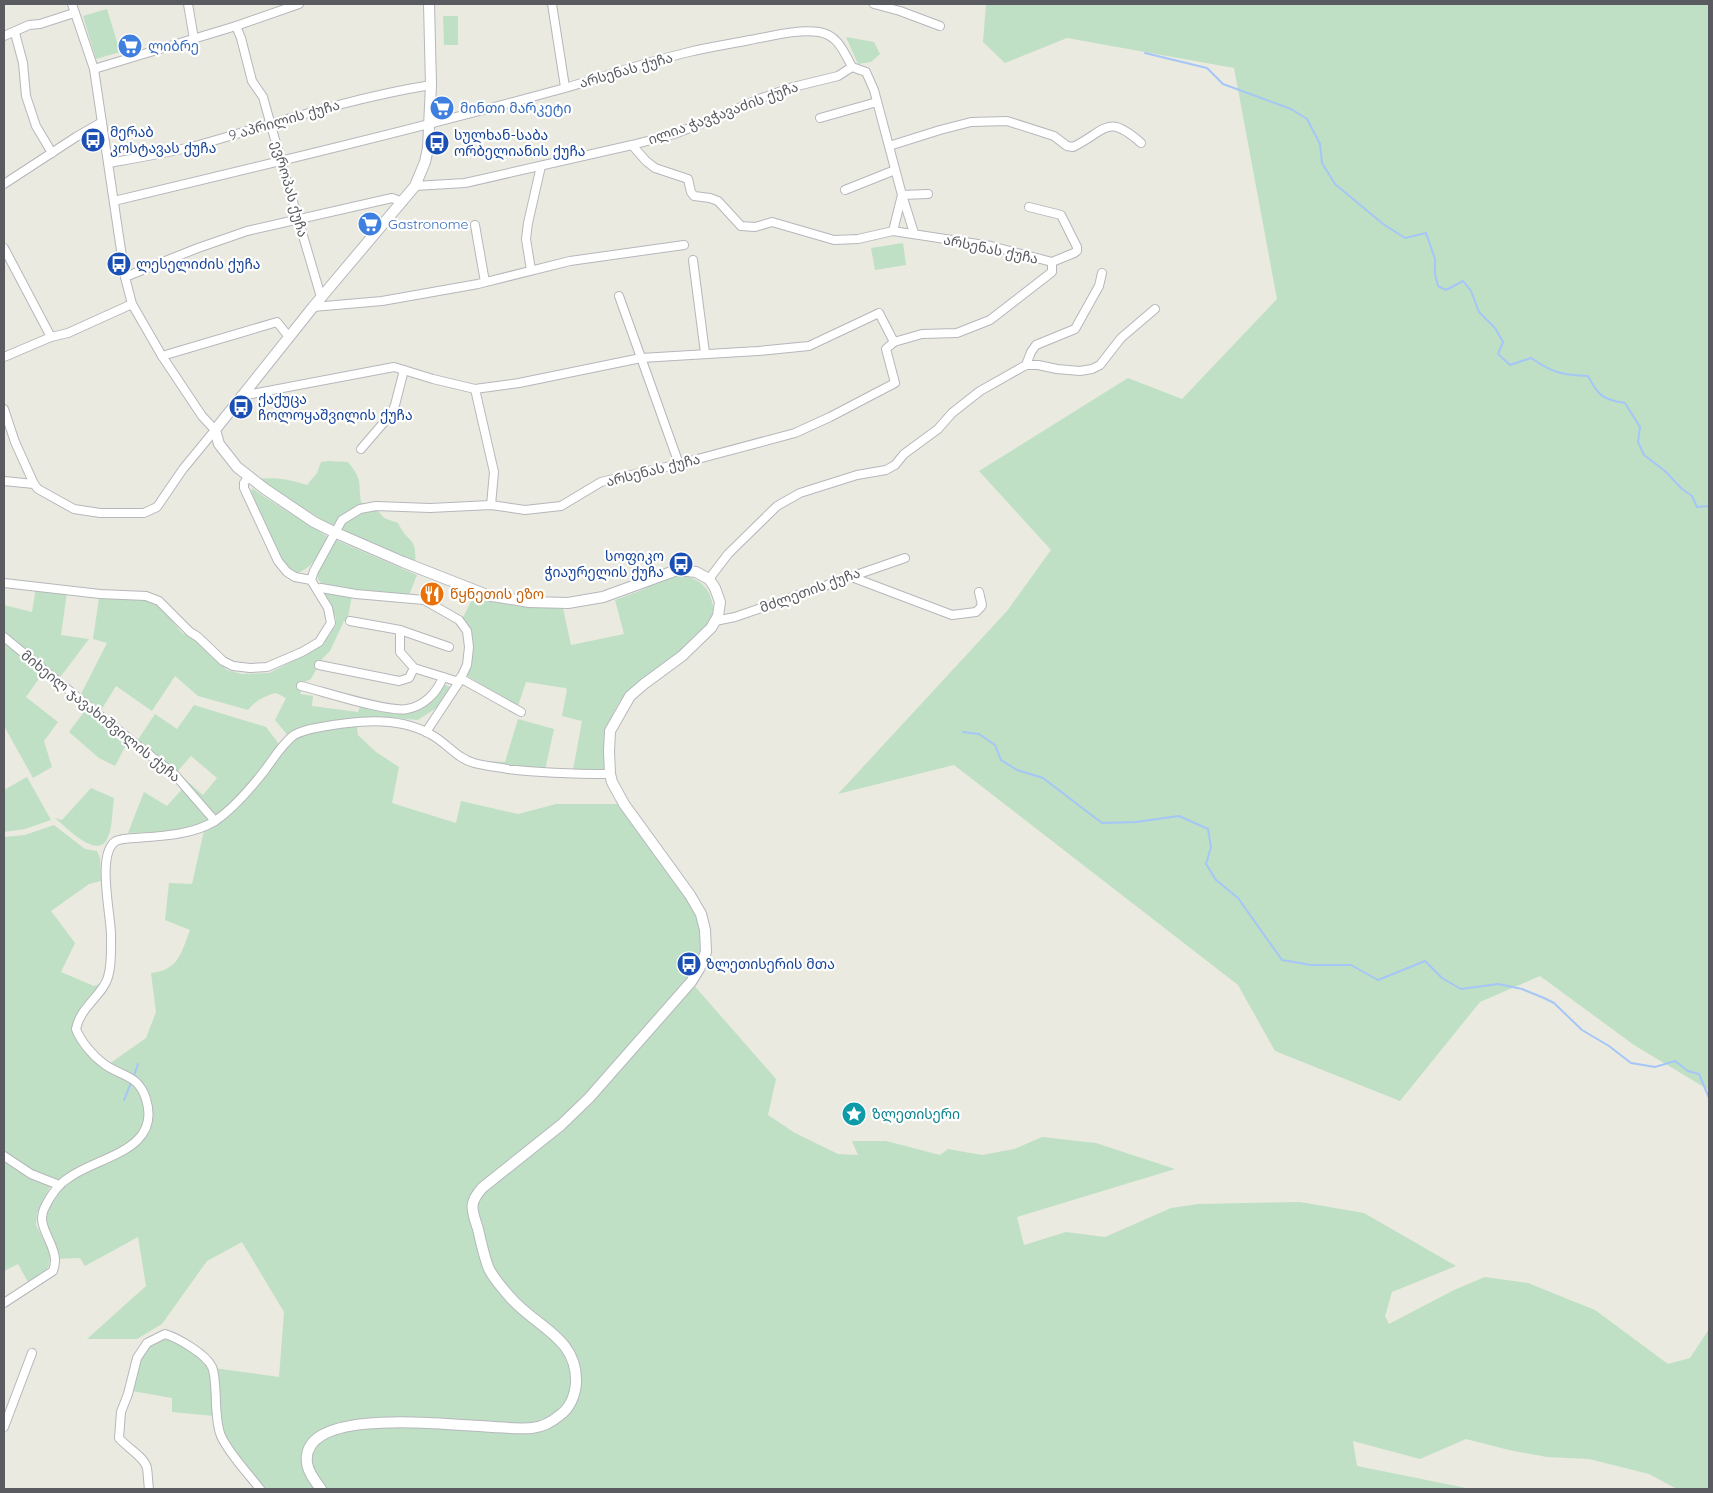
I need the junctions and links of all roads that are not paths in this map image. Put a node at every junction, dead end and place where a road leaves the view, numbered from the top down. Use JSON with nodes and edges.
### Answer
{"nodes":[{"id":1,"x":72,"y":4,"type":"edge"},
{"id":2,"x":188,"y":4,"type":"edge"},
{"id":3,"x":299,"y":4,"type":"edge"},
{"id":4,"x":429,"y":4,"type":"edge"},
{"id":5,"x":552,"y":4,"type":"edge"},
{"id":6,"x":874,"y":4,"type":"edge"},
{"id":7,"x":74,"y":13,"type":"junction"},
{"id":8,"x":236,"y":26,"type":"junction"},
{"id":9,"x":940,"y":26,"type":"dead end"},
{"id":10,"x":15,"y":33,"type":"junction"},
{"id":11,"x":4,"y":36,"type":"edge"},
{"id":12,"x":194,"y":39,"type":"junction"},
{"id":13,"x":852,"y":67,"type":"junction"},
{"id":14,"x":94,"y":69,"type":"junction"},
{"id":15,"x":431,"y":85,"type":"junction"},
{"id":16,"x":565,"y":88,"type":"junction"},
{"id":17,"x":877,"y":102,"type":"junction"},
{"id":18,"x":820,"y":118,"type":"dead end"},
{"id":19,"x":102,"y":122,"type":"junction"},
{"id":20,"x":271,"y":123,"type":"junction"},
{"id":21,"x":430,"y":123,"type":"junction"},
{"id":22,"x":1142,"y":143,"type":"dead end"},
{"id":23,"x":632,"y":145,"type":"junction"},
{"id":24,"x":889,"y":146,"type":"junction"},
{"id":25,"x":52,"y":153,"type":"junction"},
{"id":26,"x":280,"y":162,"type":"junction"},
{"id":27,"x":109,"y":163,"type":"junction"},
{"id":28,"x":540,"y":166,"type":"junction"},
{"id":29,"x":895,"y":170,"type":"junction"},
{"id":30,"x":4,"y":184,"type":"edge"},
{"id":31,"x":415,"y":186,"type":"junction"},
{"id":32,"x":845,"y":190,"type":"dead end"},
{"id":33,"x":928,"y":194,"type":"dead end"},
{"id":34,"x":902,"y":195,"type":"junction"},
{"id":35,"x":114,"y":201,"type":"junction"},
{"id":36,"x":403,"y":202,"type":"junction"},
{"id":37,"x":1029,"y":207,"type":"dead end"},
{"id":38,"x":299,"y":220,"type":"junction"},
{"id":39,"x":475,"y":225,"type":"dead end"},
{"id":40,"x":893,"y":231,"type":"junction"},
{"id":41,"x":914,"y":234,"type":"junction"},
{"id":42,"x":684,"y":245,"type":"dead end"},
{"id":43,"x":4,"y":248,"type":"edge"},
{"id":44,"x":693,"y":260,"type":"dead end"},
{"id":45,"x":1052,"y":262,"type":"junction"},
{"id":46,"x":530,"y":270,"type":"junction"},
{"id":47,"x":1102,"y":272,"type":"dead end"},
{"id":48,"x":126,"y":277,"type":"junction"},
{"id":49,"x":481,"y":283,"type":"junction"},
{"id":50,"x":619,"y":296,"type":"dead end"},
{"id":51,"x":321,"y":297,"type":"junction"},
{"id":52,"x":132,"y":304,"type":"junction"},
{"id":53,"x":313,"y":307,"type":"junction"},
{"id":54,"x":1155,"y":309,"type":"dead end"},
{"id":55,"x":52,"y":337,"type":"junction"},
{"id":56,"x":289,"y":337,"type":"junction"},
{"id":57,"x":894,"y":342,"type":"junction"},
{"id":58,"x":705,"y":353,"type":"junction"},
{"id":59,"x":162,"y":356,"type":"junction"},
{"id":60,"x":4,"y":357,"type":"edge"},
{"id":61,"x":641,"y":358,"type":"junction"},
{"id":62,"x":1026,"y":365,"type":"junction"},
{"id":63,"x":404,"y":370,"type":"junction"},
{"id":64,"x":475,"y":389,"type":"junction"},
{"id":65,"x":241,"y":396,"type":"junction"},
{"id":66,"x":4,"y":409,"type":"edge"},
{"id":67,"x":215,"y":430,"type":"junction"},
{"id":68,"x":361,"y":448,"type":"dead end"},
{"id":69,"x":679,"y":464,"type":"junction"},
{"id":70,"x":248,"y":477,"type":"junction"},
{"id":71,"x":4,"y":482,"type":"edge"},
{"id":72,"x":34,"y":484,"type":"junction"},
{"id":73,"x":491,"y":505,"type":"junction"},
{"id":74,"x":334,"y":532,"type":"junction"},
{"id":75,"x":905,"y":558,"type":"dead end"},
{"id":76,"x":849,"y":576,"type":"junction"},
{"id":77,"x":709,"y":579,"type":"junction"},
{"id":78,"x":312,"y":580,"type":"junction"},
{"id":79,"x":4,"y":583,"type":"edge"},
{"id":80,"x":317,"y":589,"type":"junction"},
{"id":81,"x":979,"y":592,"type":"dead end"},
{"id":82,"x":350,"y":621,"type":"dead end"},
{"id":83,"x":715,"y":621,"type":"junction"},
{"id":84,"x":400,"y":630,"type":"junction"},
{"id":85,"x":4,"y":637,"type":"edge"},
{"id":86,"x":449,"y":648,"type":"dead end"},
{"id":87,"x":319,"y":665,"type":"dead end"},
{"id":88,"x":414,"y":668,"type":"junction"},
{"id":89,"x":443,"y":677,"type":"junction"},
{"id":90,"x":459,"y":680,"type":"junction"},
{"id":91,"x":301,"y":686,"type":"dead end"},
{"id":92,"x":521,"y":712,"type":"dead end"},
{"id":93,"x":426,"y":732,"type":"junction"},
{"id":94,"x":610,"y":774,"type":"junction"},
{"id":95,"x":215,"y":820,"type":"junction"},
{"id":96,"x":4,"y":1156,"type":"edge"},
{"id":97,"x":60,"y":1185,"type":"junction"},
{"id":98,"x":4,"y":1303,"type":"edge"},
{"id":99,"x":32,"y":1354,"type":"dead end"},
{"id":100,"x":4,"y":1427,"type":"edge"},
{"id":101,"x":149,"y":1489,"type":"edge"},
{"id":102,"x":260,"y":1489,"type":"edge"},
{"id":103,"x":321,"y":1489,"type":"edge"}],
"edges":[{"from":1,"to":7,"type":"street"},
{"from":2,"to":12,"type":"street"},
{"from":3,"to":8,"type":"street"},
{"from":4,"to":15,"type":"main road"},
{"from":5,"to":16,"type":"street"},
{"from":6,"to":9,"type":"street"},
{"from":7,"to":10,"type":"street"},
{"from":7,"to":14,"type":"street"},
{"from":8,"to":12,"type":"street"},
{"from":8,"to":20,"type":"street","name":"ევროპას ქუჩა"},
{"from":10,"to":11,"type":"street"},
{"from":10,"to":25,"type":"street"},
{"from":12,"to":14,"type":"street"},
{"from":13,"to":16,"type":"street","name":"არსენას ქუჩა"},
{"from":13,"to":17,"type":"street","name":"არსენას ქუჩა"},
{"from":13,"to":23,"type":"street","name":"ილია ჭავჭავაძის ქუჩა"},
{"from":14,"to":19,"type":"street"},
{"from":15,"to":20,"type":"street","name":"9 აპრილის ქუჩა"},
{"from":15,"to":21,"type":"main road"},
{"from":16,"to":21,"type":"street","name":"არსენას ქუჩა"},
{"from":17,"to":18,"type":"street"},
{"from":17,"to":24,"type":"street","name":"არსენას ქუჩა"},
{"from":19,"to":25,"type":"street"},
{"from":19,"to":27,"type":"street"},
{"from":20,"to":26,"type":"street","name":"ევროპას ქუჩა"},
{"from":20,"to":27,"type":"street","name":"9 აპრილის ქუჩა"},
{"from":21,"to":26,"type":"street"},
{"from":21,"to":31,"type":"main road"},
{"from":22,"to":24,"type":"street"},
{"from":23,"to":28,"type":"street","name":"ილია ჭავჭავაძის ქუჩა"},
{"from":23,"to":40,"type":"street"},
{"from":24,"to":29,"type":"street","name":"არსენას ქუჩა"},
{"from":25,"to":30,"type":"street"},
{"from":26,"to":35,"type":"street"},
{"from":26,"to":38,"type":"street","name":"ევროპას ქუჩა"},
{"from":27,"to":35,"type":"street"},
{"from":28,"to":31,"type":"street","name":"ილია ჭავჭავაძის ქუჩა"},
{"from":28,"to":46,"type":"street"},
{"from":29,"to":32,"type":"street"},
{"from":29,"to":34,"type":"street","name":"არსენას ქუჩა"},
{"from":31,"to":36,"type":"main road"},
{"from":33,"to":34,"type":"street"},
{"from":34,"to":40,"type":"street"},
{"from":34,"to":41,"type":"street","name":"არსენას ქუჩა"},
{"from":35,"to":48,"type":"street"},
{"from":36,"to":38,"type":"street"},
{"from":36,"to":51,"type":"main road"},
{"from":37,"to":45,"type":"street"},
{"from":38,"to":48,"type":"street"},
{"from":38,"to":51,"type":"street","name":"ევროპას ქუჩა"},
{"from":39,"to":49,"type":"street"},
{"from":40,"to":41,"type":"street"},
{"from":41,"to":45,"type":"street","name":"არსენას ქუჩა"},
{"from":42,"to":46,"type":"street"},
{"from":43,"to":55,"type":"street"},
{"from":44,"to":58,"type":"street"},
{"from":45,"to":57,"type":"street","name":"არსენას ქუჩა"},
{"from":46,"to":49,"type":"street"},
{"from":47,"to":62,"type":"street"},
{"from":48,"to":52,"type":"street"},
{"from":49,"to":53,"type":"street"},
{"from":50,"to":61,"type":"street"},
{"from":51,"to":53,"type":"main road"},
{"from":52,"to":55,"type":"street"},
{"from":52,"to":59,"type":"street"},
{"from":53,"to":56,"type":"main road"},
{"from":54,"to":62,"type":"street"},
{"from":55,"to":60,"type":"street"},
{"from":56,"to":59,"type":"street"},
{"from":56,"to":65,"type":"main road"},
{"from":57,"to":58,"type":"street"},
{"from":57,"to":69,"type":"street","name":"არსენას ქუჩა"},
{"from":58,"to":61,"type":"street"},
{"from":59,"to":67,"type":"street"},
{"from":61,"to":64,"type":"street"},
{"from":61,"to":69,"type":"street"},
{"from":62,"to":77,"type":"street"},
{"from":63,"to":64,"type":"street"},
{"from":63,"to":65,"type":"street"},
{"from":63,"to":68,"type":"street"},
{"from":64,"to":73,"type":"street"},
{"from":65,"to":67,"type":"main road"},
{"from":66,"to":72,"type":"street"},
{"from":67,"to":70,"type":"main road"},
{"from":67,"to":72,"type":"street"},
{"from":69,"to":73,"type":"street","name":"არსენას ქუჩა"},
{"from":70,"to":74,"type":"main road"},
{"from":70,"to":78,"type":"street"},
{"from":71,"to":72,"type":"street"},
{"from":73,"to":74,"type":"street","name":"არსენას ქუჩა"},
{"from":74,"to":77,"type":"main road"},
{"from":74,"to":78,"type":"street","name":"არსენას ქუჩა"},
{"from":75,"to":76,"type":"street","name":"მძლეთის ქუჩა"},
{"from":76,"to":81,"type":"street"},
{"from":76,"to":83,"type":"street","name":"მძლეთის ქუჩა"},
{"from":77,"to":83,"type":"main road"},
{"from":78,"to":80,"type":"street"},
{"from":79,"to":80,"type":"street"},
{"from":80,"to":90,"type":"street"},
{"from":82,"to":84,"type":"street"},
{"from":83,"to":94,"type":"main road"},
{"from":84,"to":86,"type":"street"},
{"from":84,"to":88,"type":"street"},
{"from":85,"to":95,"type":"street","name":"მიხეილ ჯავახიშვილის ქუჩა"},
{"from":87,"to":88,"type":"street"},
{"from":88,"to":89,"type":"street"},
{"from":89,"to":90,"type":"street"},
{"from":89,"to":91,"type":"street"},
{"from":90,"to":92,"type":"street"},
{"from":90,"to":93,"type":"street"},
{"from":93,"to":94,"type":"street"},
{"from":93,"to":95,"type":"street"},
{"from":94,"to":103,"type":"main road"},
{"from":95,"to":97,"type":"street"},
{"from":96,"to":97,"type":"street"},
{"from":97,"to":98,"type":"street"},
{"from":99,"to":100,"type":"street"},
{"from":101,"to":102,"type":"street"}]}
